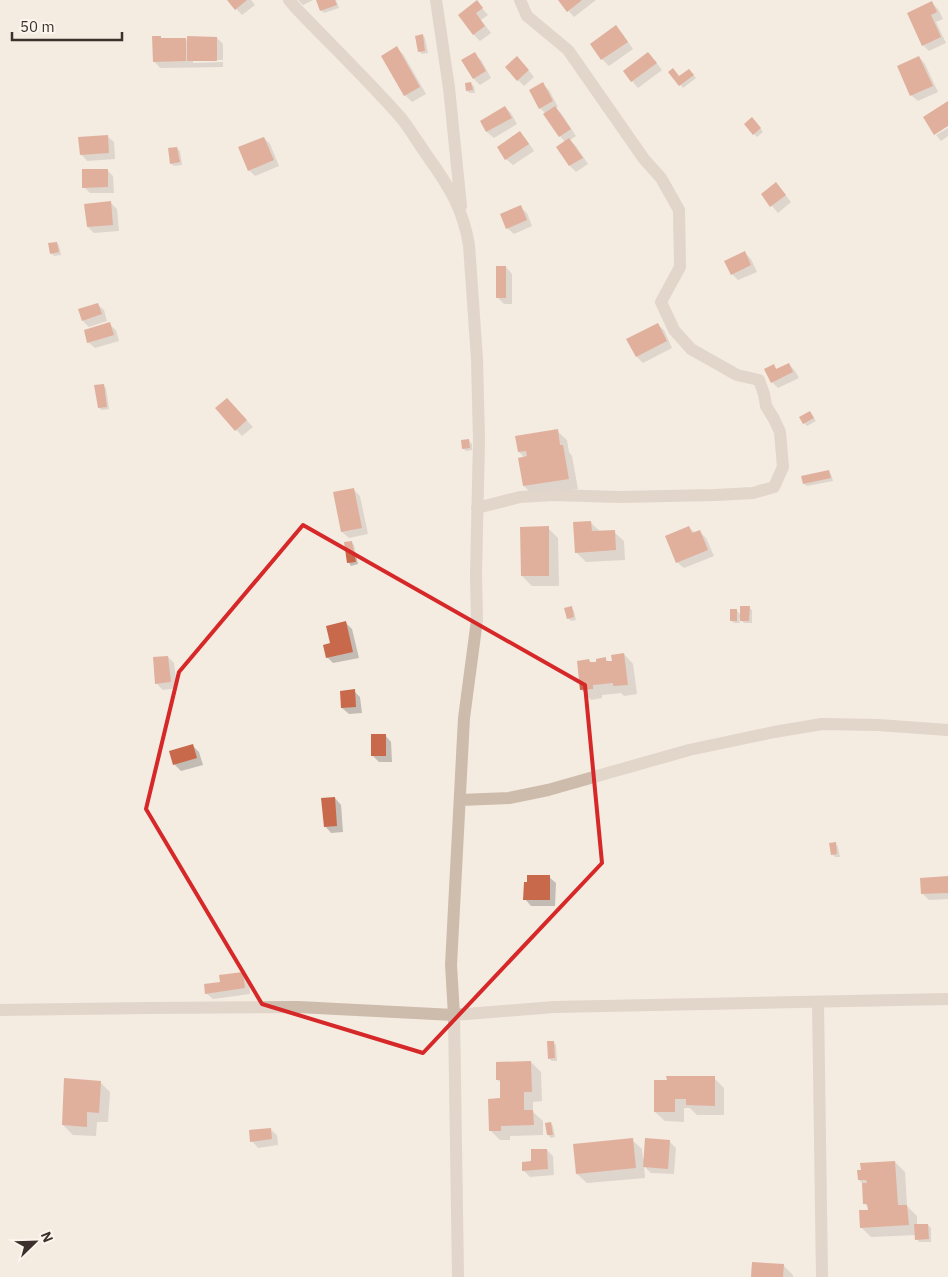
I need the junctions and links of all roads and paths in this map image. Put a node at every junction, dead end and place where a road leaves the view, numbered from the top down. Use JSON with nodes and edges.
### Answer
{"nodes":[{"id":1,"x":289,"y":0,"type":"edge"},
{"id":2,"x":436,"y":0,"type":"edge"},
{"id":3,"x":520,"y":0,"type":"edge"},
{"id":4,"x":462,"y":214,"type":"junction"},
{"id":5,"x":477,"y":508,"type":"junction"},
{"id":6,"x":948,"y":730,"type":"edge"},
{"id":7,"x":460,"y":800,"type":"junction"},
{"id":8,"x":948,"y":999,"type":"edge"},
{"id":9,"x":818,"y":1002,"type":"junction"},
{"id":10,"x":0,"y":1010,"type":"edge"},
{"id":11,"x":454,"y":1015,"type":"junction"},
{"id":12,"x":458,"y":1277,"type":"edge"},
{"id":13,"x":822,"y":1277,"type":"edge"}],
"edges":[{"from":1,"to":4,"type":"street"},
{"from":2,"to":4,"type":"street"},
{"from":3,"to":5,"type":"street"},
{"from":4,"to":5,"type":"street"},
{"from":5,"to":7,"type":"street"},
{"from":6,"to":7,"type":"street"},
{"from":7,"to":11,"type":"street"},
{"from":8,"to":9,"type":"street"},
{"from":9,"to":11,"type":"street"},
{"from":9,"to":13,"type":"street"},
{"from":10,"to":11,"type":"street"},
{"from":11,"to":12,"type":"street"}]}
